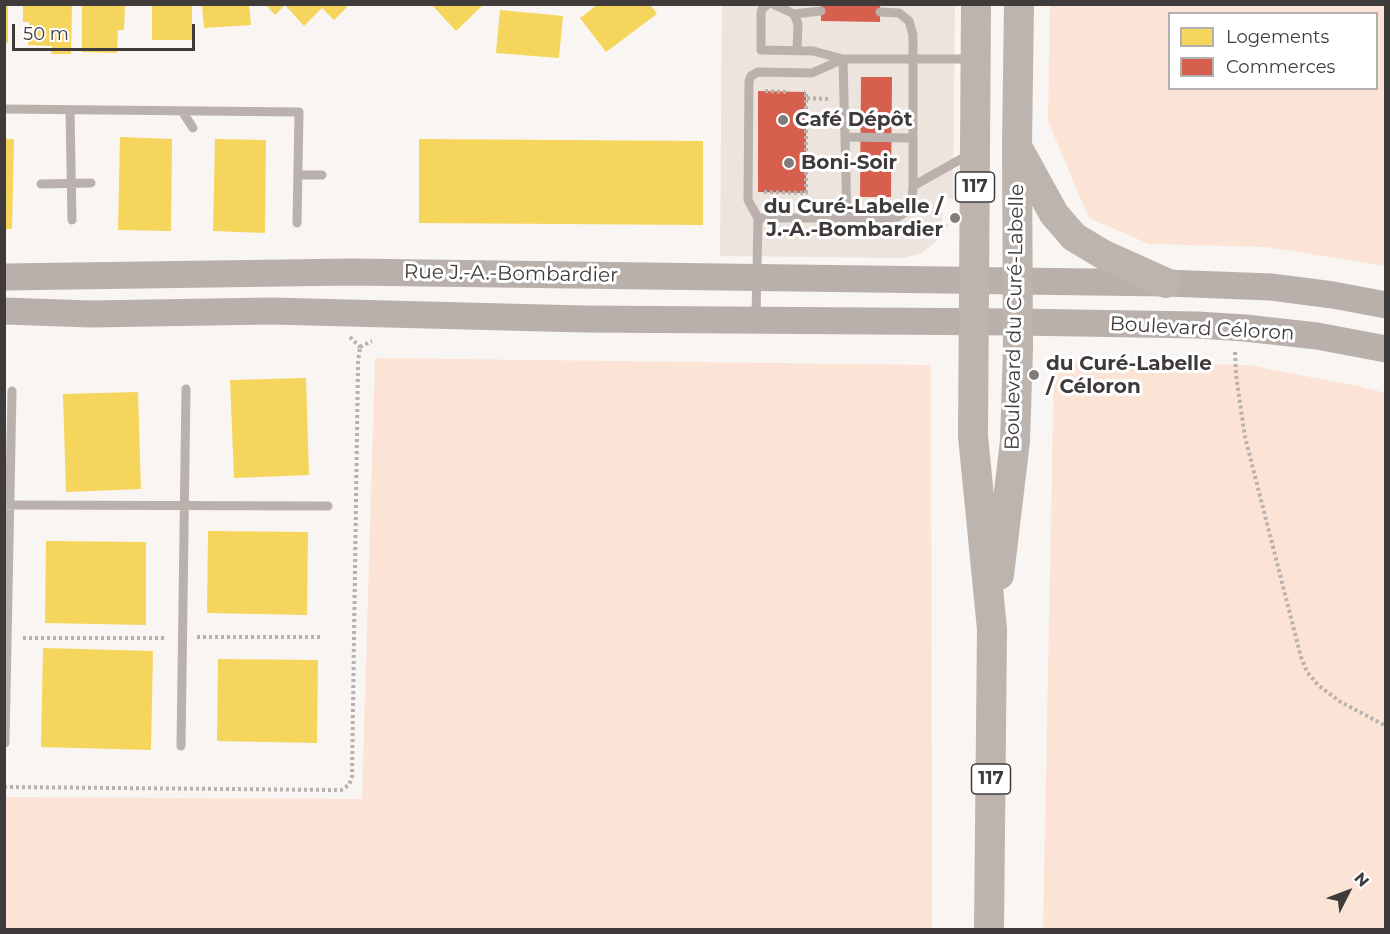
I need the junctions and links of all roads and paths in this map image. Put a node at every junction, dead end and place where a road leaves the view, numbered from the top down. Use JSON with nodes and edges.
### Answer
{"nodes":[{"id":1,"x":768,"y":4,"type":"edge"},
{"id":2,"x":773,"y":4,"type":"edge"},
{"id":3,"x":976,"y":4,"type":"edge"},
{"id":4,"x":1019,"y":4,"type":"edge"},
{"id":5,"x":821,"y":11,"type":"dead end"},
{"id":6,"x":880,"y":12,"type":"dead end"},
{"id":7,"x":794,"y":14,"type":"junction"},
{"id":8,"x":797,"y":51,"type":"junction"},
{"id":9,"x":843,"y":59,"type":"junction"},
{"id":10,"x":913,"y":59,"type":"junction"},
{"id":11,"x":975,"y":59,"type":"junction"},
{"id":12,"x":758,"y":92,"type":"dead end"},
{"id":13,"x":4,"y":109,"type":"edge"},
{"id":14,"x":70,"y":110,"type":"junction"},
{"id":15,"x":182,"y":111,"type":"junction"},
{"id":16,"x":193,"y":128,"type":"dead end"},
{"id":17,"x":845,"y":137,"type":"junction"},
{"id":18,"x":913,"y":138,"type":"junction"},
{"id":19,"x":1017,"y":145,"type":"junction"},
{"id":20,"x":975,"y":151,"type":"junction"},
{"id":21,"x":806,"y":168,"type":"junction"},
{"id":22,"x":846,"y":169,"type":"junction"},
{"id":23,"x":298,"y":175,"type":"junction"},
{"id":24,"x":322,"y":175,"type":"dead end"},
{"id":25,"x":71,"y":183,"type":"junction"},
{"id":26,"x":91,"y":183,"type":"dead end"},
{"id":27,"x":41,"y":184,"type":"dead end"},
{"id":28,"x":913,"y":186,"type":"junction"},
{"id":29,"x":758,"y":192,"type":"dead end"},
{"id":30,"x":758,"y":218,"type":"junction"},
{"id":31,"x":847,"y":218,"type":"junction"},
{"id":32,"x":72,"y":220,"type":"dead end"},
{"id":33,"x":297,"y":223,"type":"dead end"},
{"id":34,"x":4,"y":277,"type":"edge"},
{"id":35,"x":757,"y":277,"type":"junction"},
{"id":36,"x":974,"y":280,"type":"junction"},
{"id":37,"x":1018,"y":280,"type":"junction"},
{"id":38,"x":1166,"y":282,"type":"junction"},
{"id":39,"x":1386,"y":305,"type":"edge"},
{"id":40,"x":4,"y":312,"type":"edge"},
{"id":41,"x":756,"y":321,"type":"junction"},
{"id":42,"x":1017,"y":322,"type":"junction"},
{"id":43,"x":973,"y":323,"type":"junction"},
{"id":44,"x":360,"y":347,"type":"dead end"},
{"id":45,"x":1386,"y":349,"type":"edge"},
{"id":46,"x":1235,"y":350,"type":"dead end"},
{"id":47,"x":186,"y":389,"type":"dead end"},
{"id":48,"x":12,"y":391,"type":"dead end"},
{"id":49,"x":7,"y":505,"type":"edge"},
{"id":50,"x":184,"y":506,"type":"junction"},
{"id":51,"x":328,"y":506,"type":"dead end"},
{"id":52,"x":992,"y":629,"type":"junction"},
{"id":53,"x":1386,"y":726,"type":"edge"},
{"id":54,"x":5,"y":743,"type":"edge"},
{"id":55,"x":181,"y":746,"type":"dead end"},
{"id":56,"x":4,"y":787,"type":"edge"},
{"id":57,"x":989,"y":930,"type":"edge"}],
"edges":[{"from":1,"to":8,"type":"lane"},
{"from":2,"to":7,"type":"lane"},
{"from":3,"to":11,"type":"main road","name":"Boulevard du Curé-Labelle","number":"117"},
{"from":4,"to":19,"type":"main road","name":"Boulevard du Curé-Labelle","number":"117"},
{"from":5,"to":7,"type":"lane"},
{"from":6,"to":10,"type":"lane"},
{"from":7,"to":8,"type":"lane"},
{"from":8,"to":9,"type":"lane"},
{"from":9,"to":10,"type":"lane"},
{"from":9,"to":17,"type":"lane"},
{"from":9,"to":30,"type":"lane"},
{"from":10,"to":11,"type":"lane"},
{"from":10,"to":18,"type":"lane"},
{"from":11,"to":20,"type":"main road","name":"Boulevard du Curé-Labelle","number":"117"},
{"from":12,"to":21,"type":"path"},
{"from":13,"to":14,"type":"lane"},
{"from":14,"to":15,"type":"lane"},
{"from":14,"to":25,"type":"lane"},
{"from":15,"to":16,"type":"lane"},
{"from":15,"to":23,"type":"lane"},
{"from":17,"to":18,"type":"lane"},
{"from":17,"to":22,"type":"lane"},
{"from":18,"to":28,"type":"lane"},
{"from":19,"to":37,"type":"main road","name":"Boulevard du Curé-Labelle","number":"117"},
{"from":19,"to":38,"type":"main road"},
{"from":20,"to":28,"type":"lane"},
{"from":20,"to":36,"type":"main road","name":"Boulevard du Curé-Labelle","number":"117"},
{"from":21,"to":22,"type":"path"},
{"from":21,"to":29,"type":"path"},
{"from":22,"to":31,"type":"lane"},
{"from":23,"to":24,"type":"lane"},
{"from":23,"to":33,"type":"lane"},
{"from":25,"to":26,"type":"lane"},
{"from":25,"to":27,"type":"lane"},
{"from":25,"to":32,"type":"lane"},
{"from":28,"to":31,"type":"lane"},
{"from":30,"to":31,"type":"lane"},
{"from":30,"to":35,"type":"lane"},
{"from":34,"to":35,"type":"street","name":"Rue J.-A.-Bombardier"},
{"from":35,"to":36,"type":"street","name":"Rue J.-A.-Bombardier"},
{"from":35,"to":41,"type":"lane"},
{"from":36,"to":37,"type":"street","name":"Rue J.-A.-Bombardier"},
{"from":36,"to":43,"type":"main road","name":"Boulevard du Curé-Labelle","number":"117"},
{"from":37,"to":38,"type":"street"},
{"from":37,"to":42,"type":"main road","name":"Boulevard du Curé-Labelle","number":"117"},
{"from":38,"to":39,"type":"street"},
{"from":40,"to":41,"type":"street"},
{"from":41,"to":43,"type":"street"},
{"from":42,"to":43,"type":"street"},
{"from":42,"to":45,"type":"street","name":"Boulevard Céloron"},
{"from":42,"to":52,"type":"main road","name":"Boulevard du Curé-Labelle","number":"117"},
{"from":43,"to":52,"type":"main road","name":"Boulevard du Curé-Labelle","number":"117"},
{"from":44,"to":56,"type":"path"},
{"from":46,"to":53,"type":"path"},
{"from":47,"to":50,"type":"lane"},
{"from":48,"to":49,"type":"lane"},
{"from":49,"to":50,"type":"lane"},
{"from":49,"to":54,"type":"lane"},
{"from":50,"to":51,"type":"lane"},
{"from":50,"to":55,"type":"lane"},
{"from":52,"to":57,"type":"main road","name":"Boulevard du Curé-Labelle","number":"117"}]}
